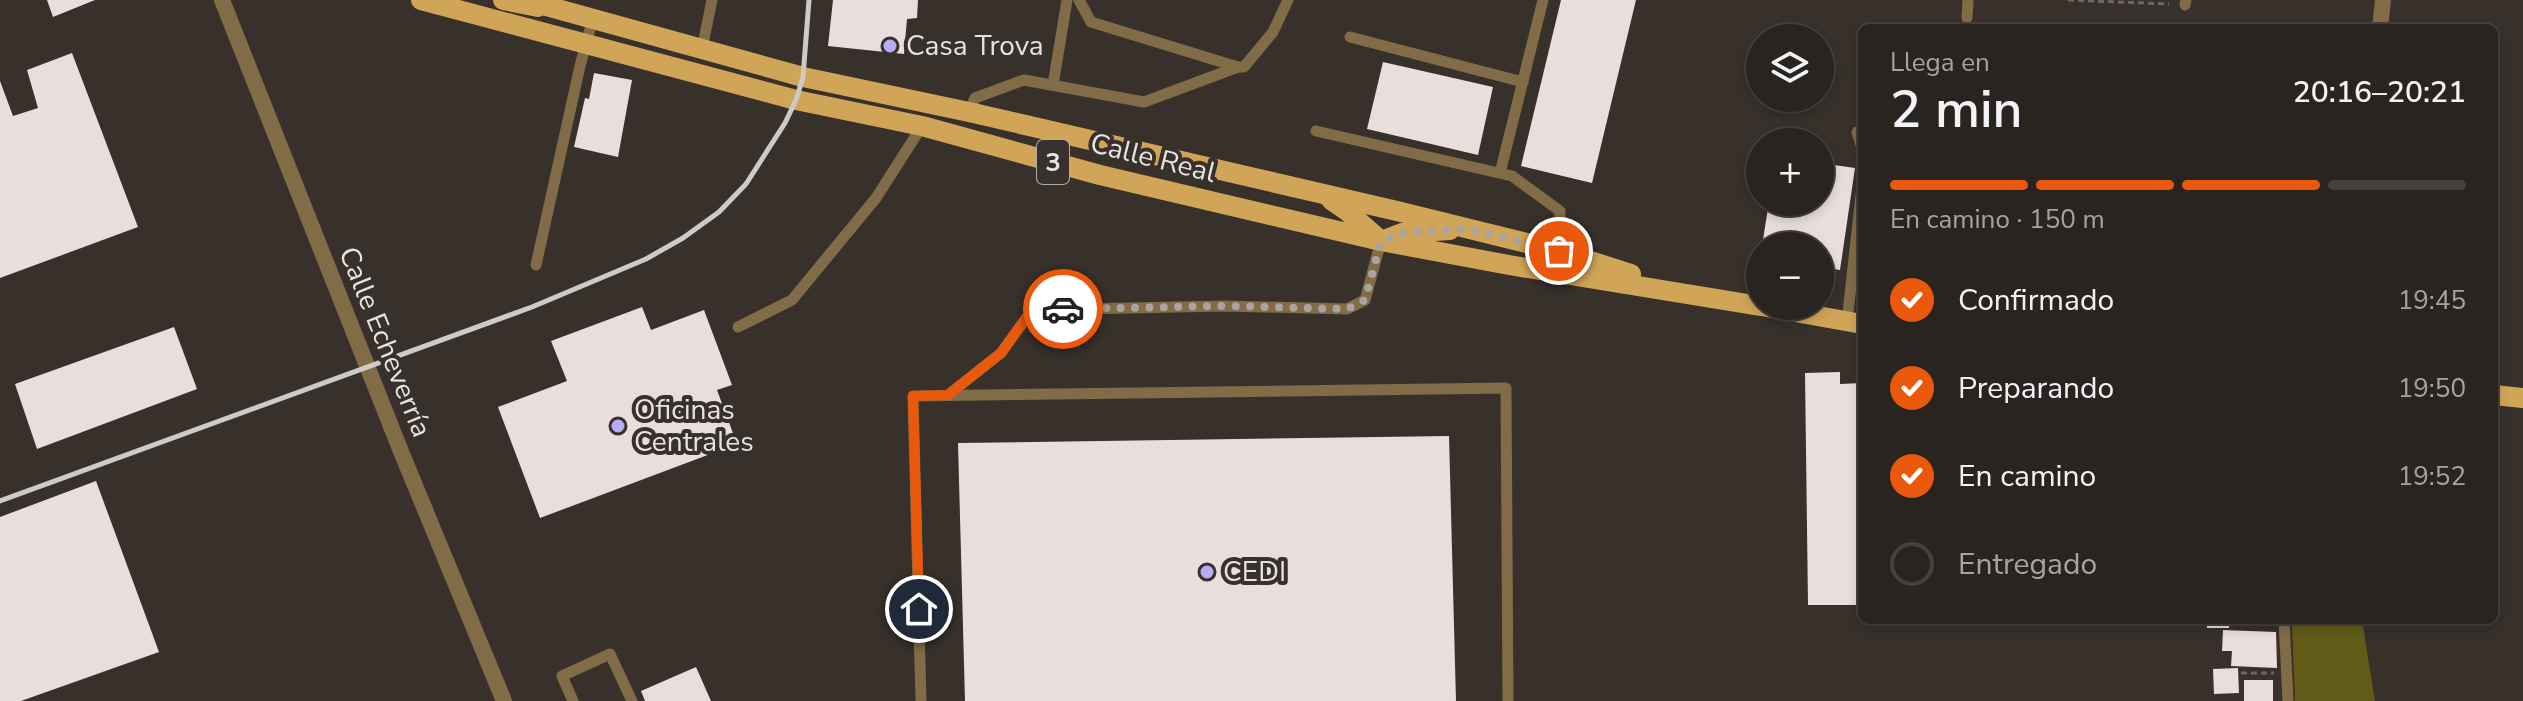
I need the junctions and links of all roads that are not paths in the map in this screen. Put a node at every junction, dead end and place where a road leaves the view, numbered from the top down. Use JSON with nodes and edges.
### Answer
{"nodes":[{"id":1,"x":222,"y":0,"type":"edge"},
{"id":2,"x":421,"y":0,"type":"edge"},
{"id":3,"x":503,"y":0,"type":"edge"},
{"id":4,"x":525,"y":0,"type":"edge"},
{"id":5,"x":712,"y":0,"type":"edge"},
{"id":6,"x":1067,"y":0,"type":"edge"},
{"id":7,"x":1079,"y":0,"type":"edge"},
{"id":8,"x":1288,"y":0,"type":"edge"},
{"id":9,"x":1543,"y":0,"type":"edge"},
{"id":10,"x":1968,"y":0,"type":"edge"},
{"id":11,"x":2383,"y":0,"type":"edge"},
{"id":12,"x":593,"y":18,"type":"junction"},
{"id":13,"x":1967,"y":18,"type":"dead end"},
{"id":14,"x":2380,"y":24,"type":"edge"},
{"id":15,"x":1350,"y":37,"type":"dead end"},
{"id":16,"x":585,"y":43,"type":"junction"},
{"id":17,"x":702,"y":49,"type":"junction"},
{"id":18,"x":1238,"y":67,"type":"junction"},
{"id":19,"x":1523,"y":82,"type":"junction"},
{"id":20,"x":1053,"y":85,"type":"junction"},
{"id":21,"x":969,"y":112,"type":"junction"},
{"id":22,"x":922,"y":126,"type":"junction"},
{"id":23,"x":1316,"y":131,"type":"dead end"},
{"id":24,"x":1857,"y":132,"type":"dead end"},
{"id":25,"x":1858,"y":135,"type":"edge"},
{"id":26,"x":1500,"y":173,"type":"junction"},
{"id":27,"x":1321,"y":193,"type":"junction"},
{"id":28,"x":1469,"y":229,"type":"junction"},
{"id":29,"x":1381,"y":241,"type":"junction"},
{"id":30,"x":1559,"y":251,"type":"junction"},
{"id":31,"x":1858,"y":264,"type":"edge"},
{"id":32,"x":536,"y":265,"type":"dead end"},
{"id":33,"x":1693,"y":293,"type":"junction"},
{"id":34,"x":1746,"y":303,"type":"edge"},
{"id":35,"x":1834,"y":319,"type":"edge"},
{"id":36,"x":1855,"y":323,"type":"edge"},
{"id":37,"x":738,"y":327,"type":"dead end"},
{"id":38,"x":948,"y":395,"type":"junction"},
{"id":39,"x":2498,"y":395,"type":"edge"},
{"id":40,"x":2523,"y":398,"type":"edge"},
{"id":41,"x":2284,"y":624,"type":"edge"},
{"id":42,"x":504,"y":701,"type":"edge"},
{"id":43,"x":573,"y":701,"type":"edge"},
{"id":44,"x":632,"y":701,"type":"edge"},
{"id":45,"x":921,"y":701,"type":"edge"},
{"id":46,"x":1508,"y":701,"type":"edge"},
{"id":47,"x":2288,"y":701,"type":"edge"}],
"edges":[{"from":1,"to":42,"type":"street","name":"Calle Echeverría"},
{"from":2,"to":16,"type":"main road","name":"Calle Real","number":"3"},
{"from":3,"to":12,"type":"main road"},
{"from":4,"to":12,"type":"main road","name":"Calle Real","number":"3"},
{"from":5,"to":17,"type":"lane"},
{"from":6,"to":20,"type":"lane"},
{"from":7,"to":18,"type":"lane"},
{"from":8,"to":18,"type":"lane"},
{"from":9,"to":19,"type":"lane"},
{"from":10,"to":13,"type":"lane"},
{"from":11,"to":14,"type":"street"},
{"from":12,"to":16,"type":"lane"},
{"from":12,"to":17,"type":"main road","name":"Calle Real","number":"3"},
{"from":15,"to":19,"type":"lane"},
{"from":16,"to":22,"type":"main road","name":"Calle Real","number":"3"},
{"from":16,"to":32,"type":"lane"},
{"from":17,"to":21,"type":"main road","name":"Calle Real","number":"3"},
{"from":18,"to":20,"type":"lane"},
{"from":19,"to":26,"type":"lane"},
{"from":20,"to":21,"type":"lane"},
{"from":21,"to":27,"type":"main road","name":"Calle Real","number":"3"},
{"from":22,"to":29,"type":"main road","name":"Calle Real","number":"3"},
{"from":22,"to":37,"type":"lane"},
{"from":23,"to":26,"type":"lane"},
{"from":24,"to":25,"type":"lane"},
{"from":26,"to":30,"type":"lane"},
{"from":27,"to":28,"type":"main road","name":"Calle Real","number":"3"},
{"from":27,"to":29,"type":"main road"},
{"from":28,"to":29,"type":"main road"},
{"from":28,"to":30,"type":"main road","name":"Calle Real","number":"3"},
{"from":29,"to":33,"type":"main road","name":"Calle Real","number":"3"},
{"from":29,"to":38,"type":"lane"},
{"from":30,"to":33,"type":"main road","name":"Calle Real","number":"3"},
{"from":31,"to":36,"type":"lane"},
{"from":33,"to":34,"type":"main road","name":"Calle Real","number":"3"},
{"from":35,"to":36,"type":"main road","name":"Calle Real","number":"3"},
{"from":38,"to":45,"type":"lane"},
{"from":38,"to":46,"type":"lane"},
{"from":39,"to":40,"type":"main road"},
{"from":41,"to":47,"type":"lane"},
{"from":43,"to":44,"type":"lane"}]}
